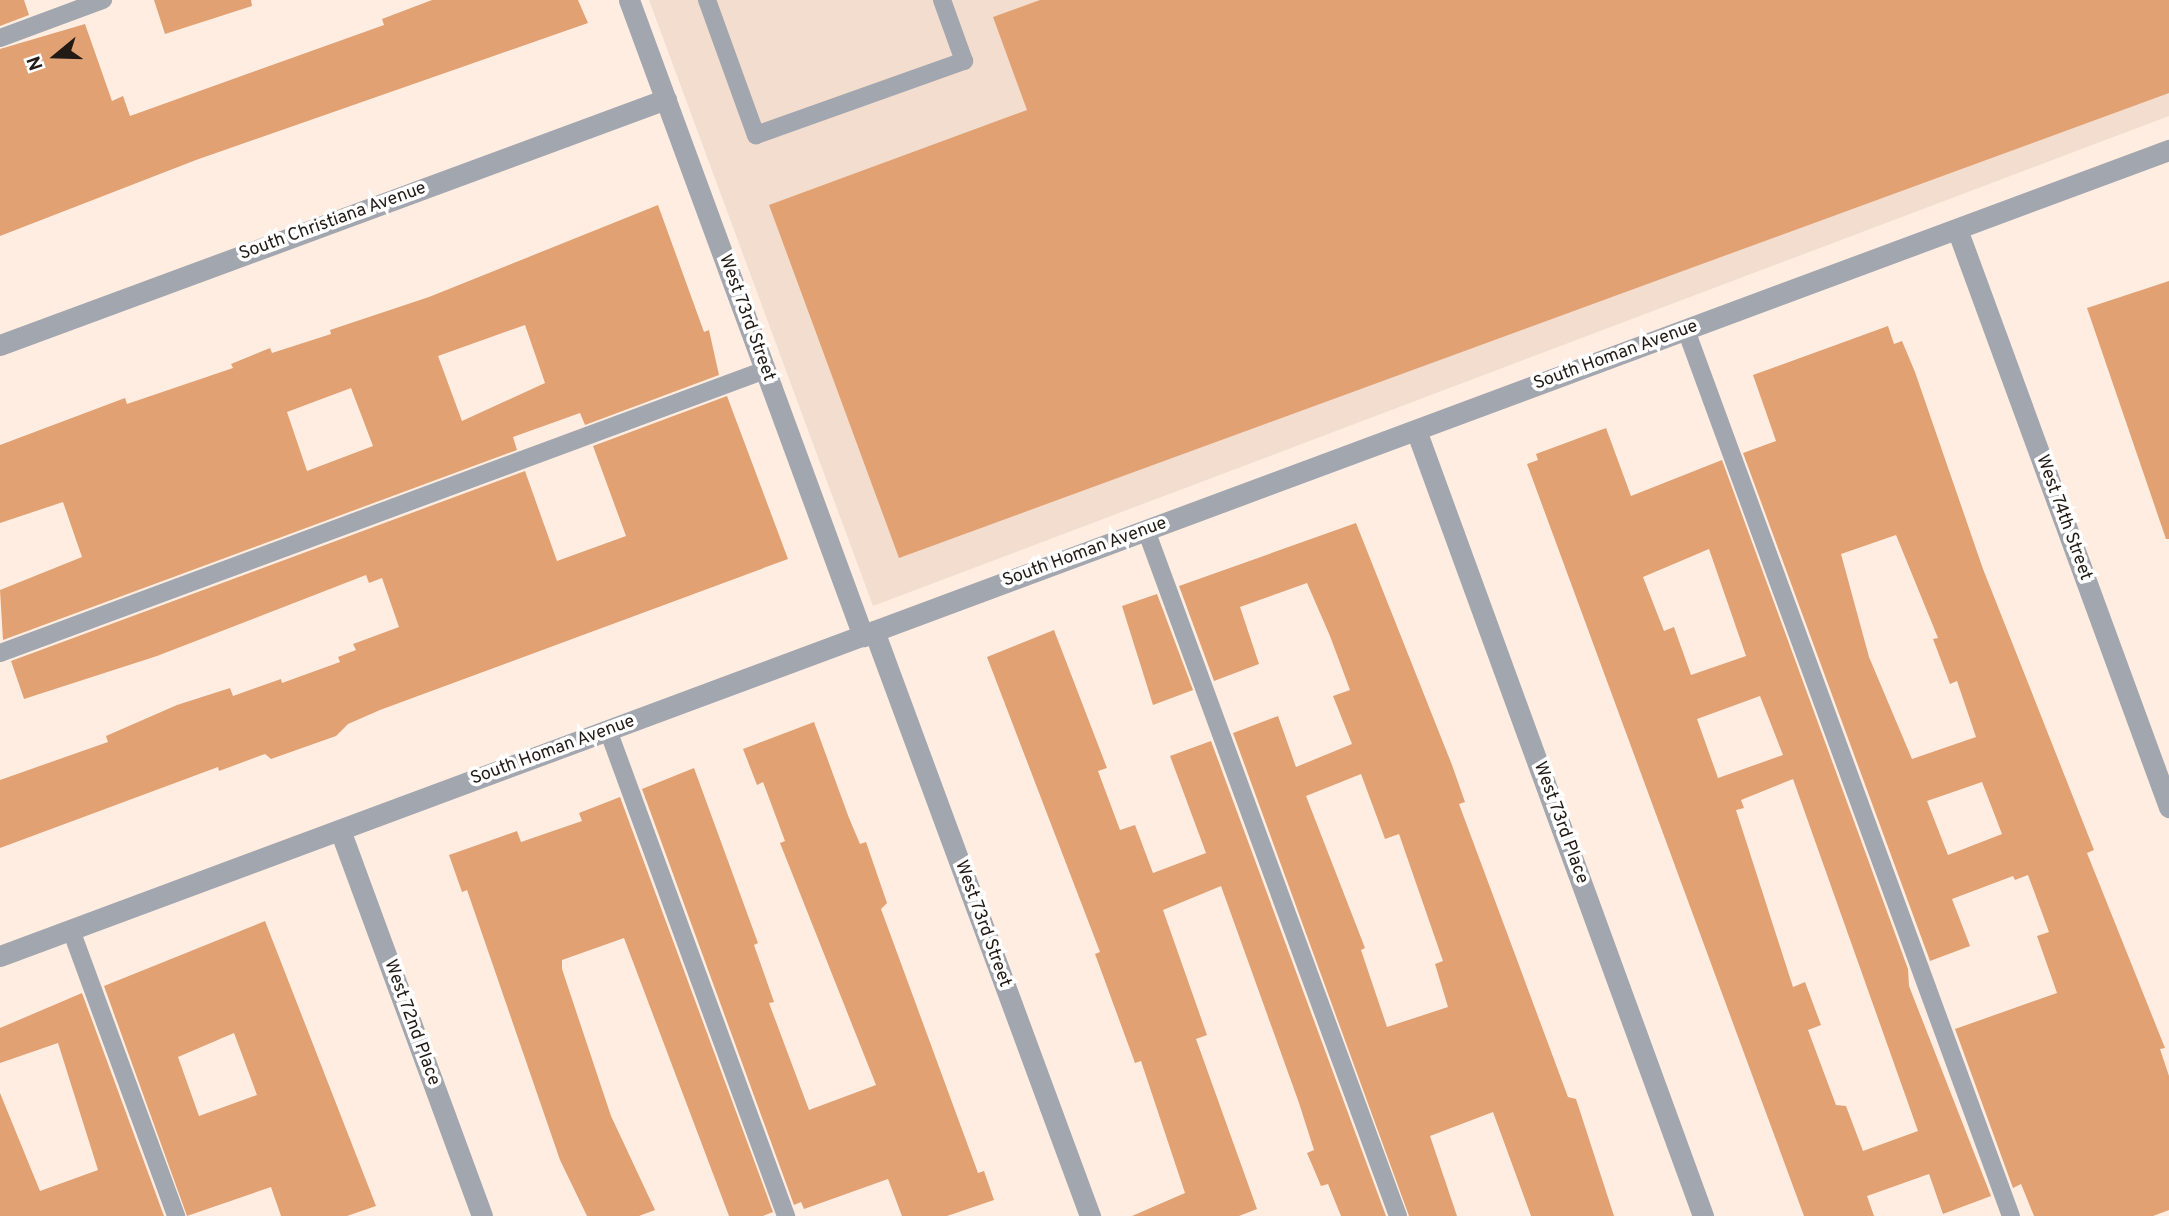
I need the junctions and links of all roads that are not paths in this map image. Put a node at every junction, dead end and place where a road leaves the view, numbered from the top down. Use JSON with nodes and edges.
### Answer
{"nodes":[{"id":1,"x":103,"y":0,"type":"edge"},
{"id":2,"x":629,"y":0,"type":"edge"},
{"id":3,"x":707,"y":0,"type":"edge"},
{"id":4,"x":942,"y":0,"type":"edge"},
{"id":5,"x":0,"y":38,"type":"edge"},
{"id":6,"x":666,"y":99,"type":"junction"},
{"id":7,"x":2169,"y":150,"type":"edge"},
{"id":8,"x":1957,"y":229,"type":"junction"},
{"id":9,"x":1686,"y":330,"type":"junction"},
{"id":10,"x":0,"y":345,"type":"edge"},
{"id":11,"x":765,"y":370,"type":"junction"},
{"id":12,"x":1416,"y":430,"type":"junction"},
{"id":13,"x":1146,"y":530,"type":"junction"},
{"id":14,"x":869,"y":634,"type":"junction"},
{"id":15,"x":0,"y":653,"type":"edge"},
{"id":16,"x":608,"y":730,"type":"junction"},
{"id":17,"x":2169,"y":807,"type":"edge"},
{"id":18,"x":340,"y":830,"type":"junction"},
{"id":19,"x":71,"y":930,"type":"junction"},
{"id":20,"x":0,"y":956,"type":"edge"},
{"id":21,"x":176,"y":1216,"type":"edge"},
{"id":22,"x":482,"y":1216,"type":"edge"},
{"id":23,"x":786,"y":1216,"type":"edge"},
{"id":24,"x":1090,"y":1216,"type":"edge"},
{"id":25,"x":1398,"y":1216,"type":"edge"},
{"id":26,"x":1703,"y":1216,"type":"edge"},
{"id":27,"x":2011,"y":1216,"type":"edge"}],
"edges":[{"from":1,"to":5,"type":"lane"},
{"from":2,"to":6,"type":"street","name":"West 73rd Street"},
{"from":3,"to":4,"type":"lane"},
{"from":6,"to":10,"type":"street","name":"South Christiana Avenue"},
{"from":6,"to":11,"type":"street","name":"West 73rd Street"},
{"from":7,"to":8,"type":"street","name":"South Homan Avenue"},
{"from":8,"to":9,"type":"street","name":"South Homan Avenue"},
{"from":8,"to":17,"type":"street","name":"West 74th Street"},
{"from":9,"to":12,"type":"street","name":"South Homan Avenue"},
{"from":9,"to":27,"type":"lane"},
{"from":11,"to":14,"type":"street","name":"West 73rd Street"},
{"from":11,"to":15,"type":"lane"},
{"from":12,"to":13,"type":"street","name":"South Homan Avenue"},
{"from":12,"to":26,"type":"street","name":"West 73rd Place"},
{"from":13,"to":14,"type":"street","name":"South Homan Avenue"},
{"from":13,"to":25,"type":"lane"},
{"from":14,"to":16,"type":"street","name":"South Homan Avenue"},
{"from":14,"to":24,"type":"street","name":"West 73rd Street"},
{"from":16,"to":18,"type":"street","name":"South Homan Avenue"},
{"from":16,"to":23,"type":"lane"},
{"from":18,"to":19,"type":"street","name":"South Homan Avenue"},
{"from":18,"to":22,"type":"street","name":"West 72nd Place"},
{"from":19,"to":20,"type":"street","name":"South Homan Avenue"},
{"from":19,"to":21,"type":"lane"}]}
